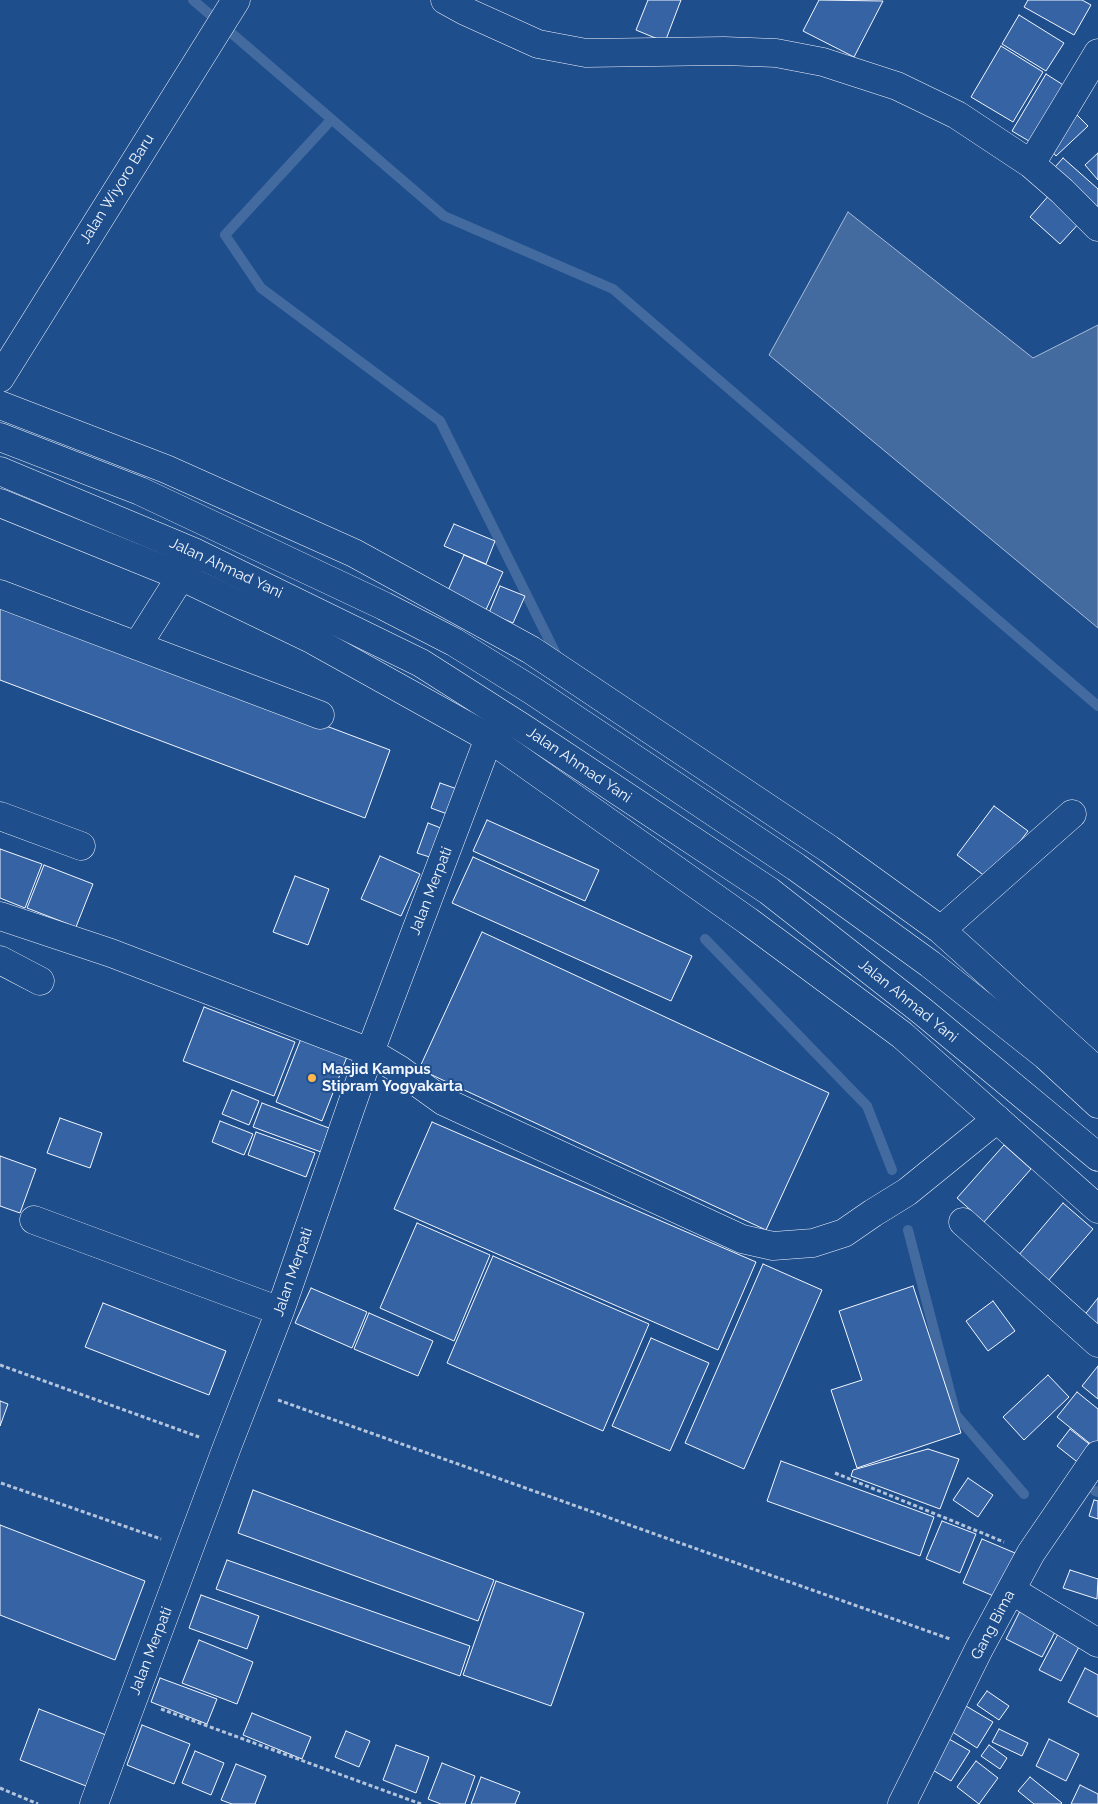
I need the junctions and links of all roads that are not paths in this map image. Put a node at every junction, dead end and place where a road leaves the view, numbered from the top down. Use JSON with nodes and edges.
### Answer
{"nodes":[{"id":1,"x":236,"y":0,"type":"edge"},
{"id":2,"x":445,"y":0,"type":"edge"},
{"id":3,"x":1098,"y":53,"type":"edge"},
{"id":4,"x":1031,"y":164,"type":"junction"},
{"id":5,"x":1098,"y":227,"type":"edge"},
{"id":6,"x":0,"y":378,"type":"edge"},
{"id":7,"x":0,"y":405,"type":"edge"},
{"id":8,"x":0,"y":437,"type":"edge"},
{"id":9,"x":0,"y":471,"type":"edge"},
{"id":10,"x":0,"y":503,"type":"edge"},
{"id":11,"x":196,"y":553,"type":"junction"},
{"id":12,"x":180,"y":576,"type":"junction"},
{"id":13,"x":0,"y":594,"type":"edge"},
{"id":14,"x":137,"y":646,"type":"junction"},
{"id":15,"x":320,"y":715,"type":"dead end"},
{"id":16,"x":488,"y":738,"type":"junction"},
{"id":17,"x":1072,"y":814,"type":"dead end"},
{"id":18,"x":0,"y":816,"type":"edge"},
{"id":19,"x":81,"y":846,"type":"dead end"},
{"id":20,"x":0,"y":916,"type":"edge"},
{"id":21,"x":941,"y":930,"type":"junction"},
{"id":22,"x":0,"y":960,"type":"edge"},
{"id":23,"x":40,"y":981,"type":"dead end"},
{"id":24,"x":370,"y":1052,"type":"junction"},
{"id":25,"x":1098,"y":1072,"type":"edge"},
{"id":26,"x":1098,"y":1104,"type":"edge"},
{"id":27,"x":997,"y":1120,"type":"junction"},
{"id":28,"x":1098,"y":1157,"type":"edge"},
{"id":29,"x":1098,"y":1209,"type":"edge"},
{"id":30,"x":34,"y":1220,"type":"dead end"},
{"id":31,"x":963,"y":1222,"type":"dead end"},
{"id":32,"x":280,"y":1311,"type":"junction"},
{"id":33,"x":1098,"y":1343,"type":"edge"},
{"id":34,"x":1098,"y":1455,"type":"edge"},
{"id":35,"x":1011,"y":1590,"type":"junction"},
{"id":36,"x":1098,"y":1643,"type":"edge"},
{"id":37,"x":913,"y":1800,"type":"edge"},
{"id":38,"x":94,"y":1804,"type":"edge"}],
"edges":[{"from":1,"to":6,"type":"main road","name":"Jalan Wiyoro Baru"},
{"from":2,"to":4,"type":"main road"},
{"from":3,"to":4,"type":"main road"},
{"from":4,"to":5,"type":"main road"},
{"from":7,"to":21,"type":"main road"},
{"from":8,"to":26,"type":"main road"},
{"from":9,"to":11,"type":"main road","name":"Jalan Ahmad Yani"},
{"from":10,"to":12,"type":"main road"},
{"from":11,"to":12,"type":"main road"},
{"from":11,"to":28,"type":"main road","name":"Jalan Ahmad Yani"},
{"from":12,"to":14,"type":"main road"},
{"from":12,"to":16,"type":"main road"},
{"from":13,"to":14,"type":"main road"},
{"from":14,"to":15,"type":"main road"},
{"from":16,"to":24,"type":"main road","name":"Jalan Merpati"},
{"from":16,"to":27,"type":"main road"},
{"from":17,"to":21,"type":"main road"},
{"from":18,"to":19,"type":"main road"},
{"from":20,"to":24,"type":"main road"},
{"from":21,"to":25,"type":"main road"},
{"from":22,"to":23,"type":"main road"},
{"from":24,"to":27,"type":"main road"},
{"from":24,"to":32,"type":"main road","name":"Jalan Merpati"},
{"from":27,"to":29,"type":"main road"},
{"from":30,"to":32,"type":"main road"},
{"from":31,"to":33,"type":"main road"},
{"from":32,"to":38,"type":"main road","name":"Jalan Merpati"},
{"from":34,"to":35,"type":"main road","name":"Gang Bima"},
{"from":35,"to":36,"type":"main road"},
{"from":35,"to":37,"type":"main road","name":"Gang Bima"}]}
